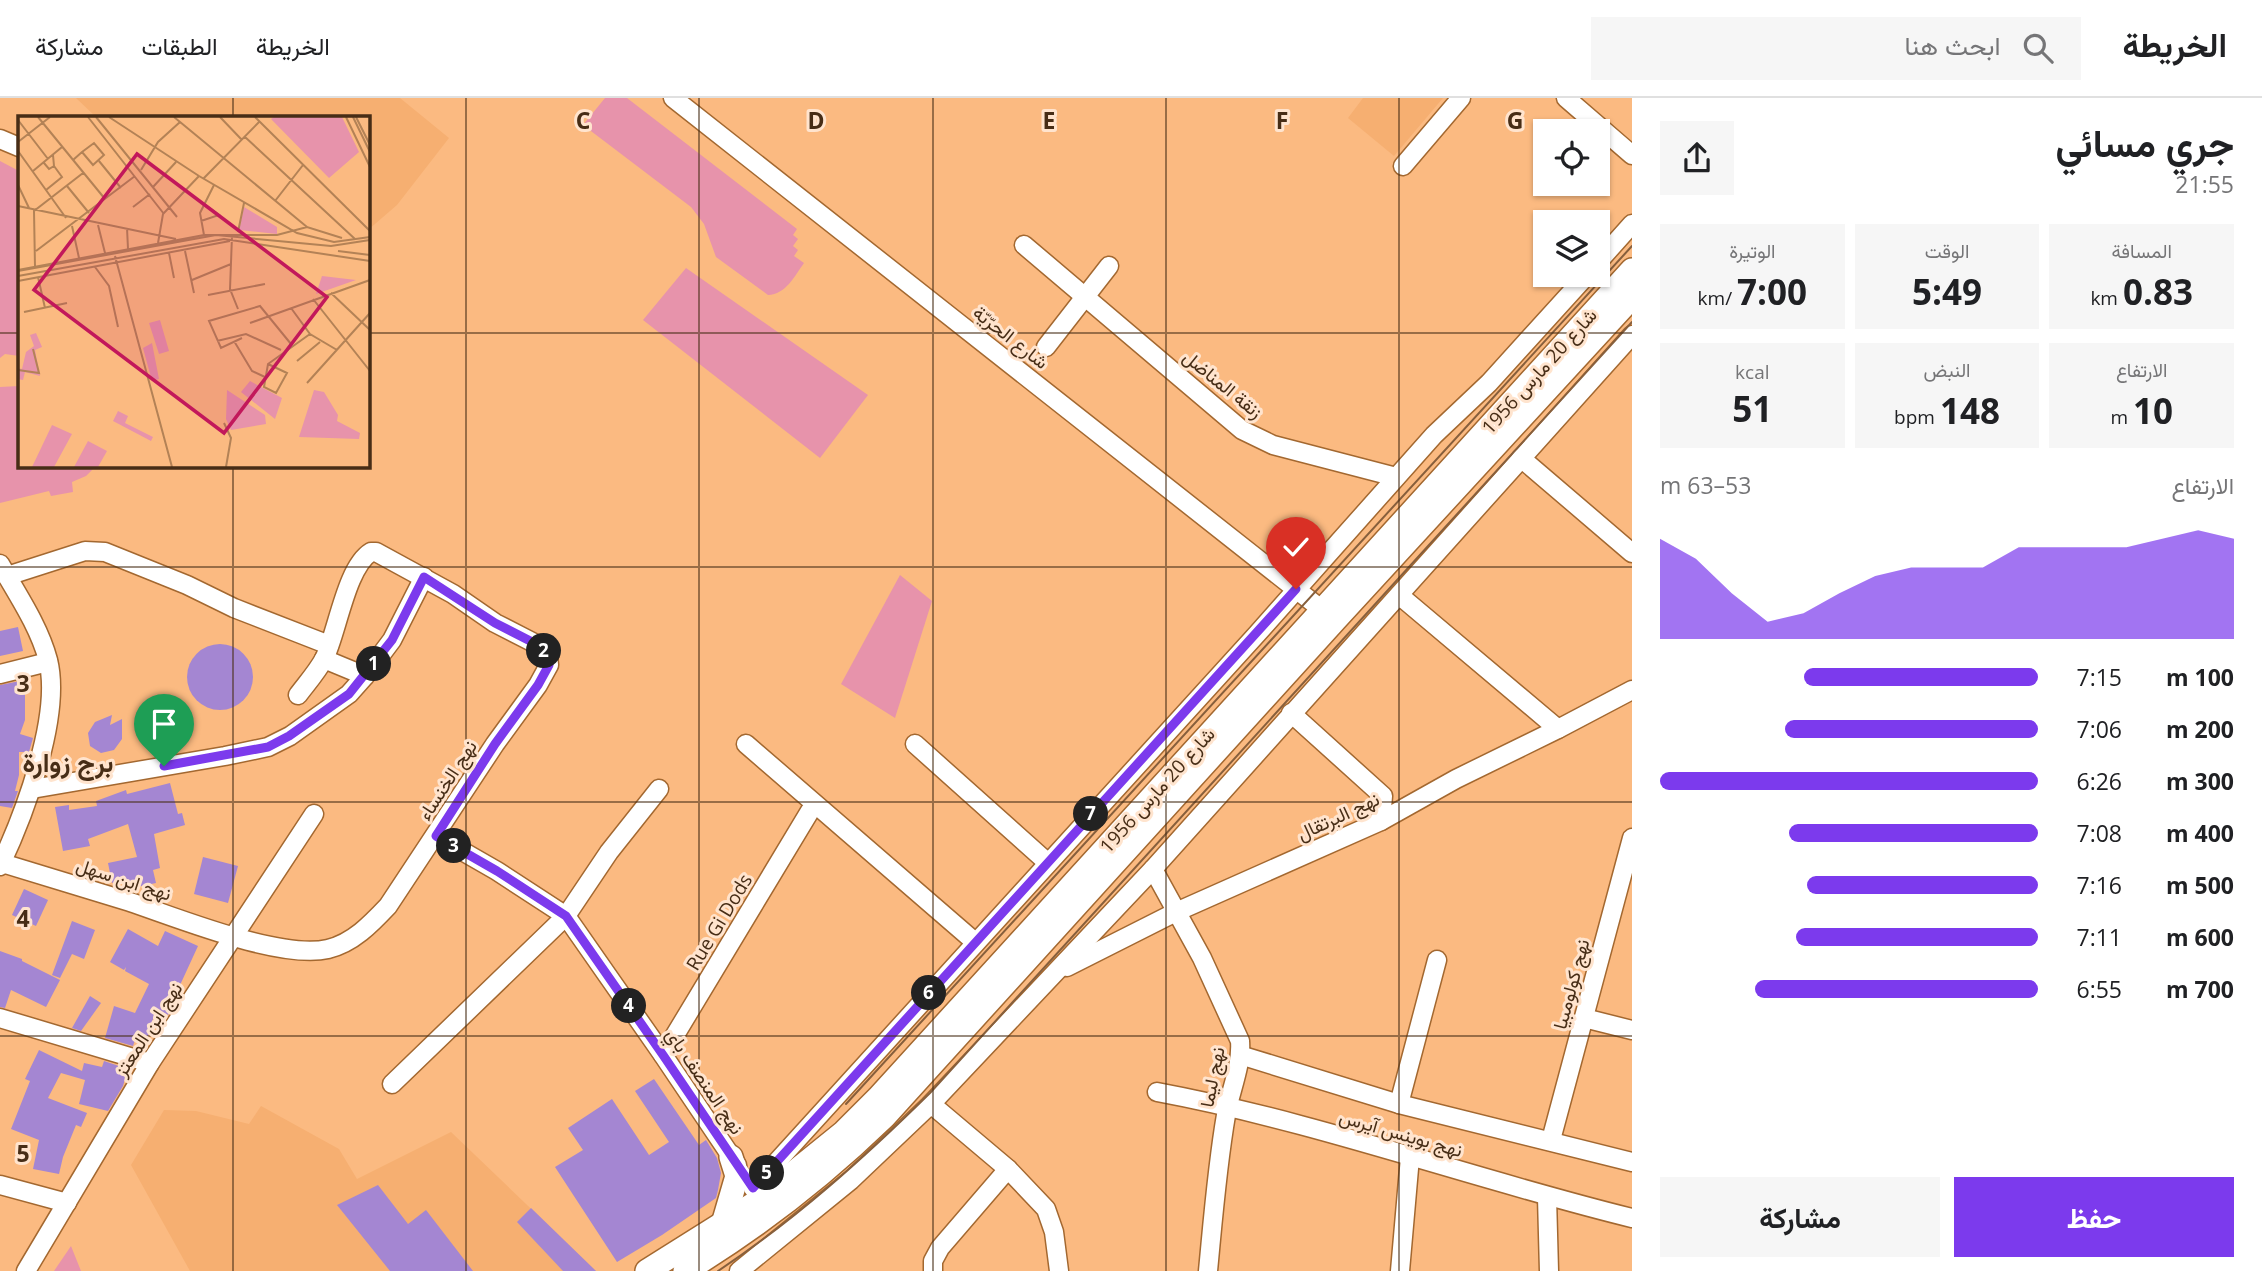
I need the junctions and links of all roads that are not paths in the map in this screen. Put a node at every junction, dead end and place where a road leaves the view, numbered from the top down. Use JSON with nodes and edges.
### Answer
{"nodes":[{"id":1,"x":673,"y":98,"type":"edge"},
{"id":2,"x":1461,"y":98,"type":"edge"},
{"id":3,"x":1566,"y":98,"type":"edge"},
{"id":4,"x":0,"y":139,"type":"edge"},
{"id":5,"x":18,"y":147,"type":"edge"},
{"id":6,"x":1632,"y":155,"type":"edge"},
{"id":7,"x":1403,"y":166,"type":"dead end"},
{"id":8,"x":1632,"y":224,"type":"edge"},
{"id":9,"x":1024,"y":245,"type":"dead end"},
{"id":10,"x":1610,"y":249,"type":"edge"},
{"id":11,"x":1109,"y":266,"type":"dead end"},
{"id":12,"x":1632,"y":270,"type":"edge"},
{"id":13,"x":1576,"y":287,"type":"edge"},
{"id":14,"x":1084,"y":296,"type":"junction"},
{"id":15,"x":1632,"y":297,"type":"edge"},
{"id":16,"x":1632,"y":335,"type":"edge"},
{"id":17,"x":1046,"y":347,"type":"dead end"},
{"id":18,"x":1521,"y":458,"type":"junction"},
{"id":19,"x":1396,"y":477,"type":"junction"},
{"id":20,"x":1632,"y":553,"type":"edge"},
{"id":21,"x":2,"y":569,"type":"edge"},
{"id":22,"x":424,"y":577,"type":"junction"},
{"id":23,"x":1296,"y":589,"type":"junction"},
{"id":24,"x":1399,"y":595,"type":"junction"},
{"id":25,"x":1328,"y":615,"type":"junction"},
{"id":26,"x":326,"y":652,"type":"junction"},
{"id":27,"x":48,"y":662,"type":"junction"},
{"id":28,"x":0,"y":674,"type":"edge"},
{"id":29,"x":365,"y":676,"type":"junction"},
{"id":30,"x":1632,"y":690,"type":"edge"},
{"id":31,"x":298,"y":695,"type":"dead end"},
{"id":32,"x":1291,"y":713,"type":"junction"},
{"id":33,"x":1559,"y":729,"type":"junction"},
{"id":34,"x":746,"y":744,"type":"dead end"},
{"id":35,"x":915,"y":744,"type":"dead end"},
{"id":36,"x":32,"y":789,"type":"junction"},
{"id":37,"x":659,"y":789,"type":"dead end"},
{"id":38,"x":810,"y":811,"type":"dead end"},
{"id":39,"x":314,"y":814,"type":"dead end"},
{"id":40,"x":1381,"y":821,"type":"junction"},
{"id":41,"x":436,"y":836,"type":"junction"},
{"id":42,"x":1632,"y":838,"type":"edge"},
{"id":43,"x":1048,"y":863,"type":"junction"},
{"id":44,"x":1,"y":864,"type":"edge"},
{"id":45,"x":1153,"y":869,"type":"junction"},
{"id":46,"x":1625,"y":890,"type":"edge"},
{"id":47,"x":1176,"y":912,"type":"junction"},
{"id":48,"x":566,"y":916,"type":"junction"},
{"id":49,"x":232,"y":937,"type":"junction"},
{"id":50,"x":975,"y":942,"type":"junction"},
{"id":51,"x":1437,"y":960,"type":"dead end"},
{"id":52,"x":1058,"y":971,"type":"junction"},
{"id":53,"x":0,"y":1018,"type":"edge"},
{"id":54,"x":1584,"y":1018,"type":"junction"},
{"id":55,"x":1632,"y":1030,"type":"edge"},
{"id":56,"x":663,"y":1055,"type":"junction"},
{"id":57,"x":1240,"y":1055,"type":"junction"},
{"id":58,"x":150,"y":1063,"type":"junction"},
{"id":59,"x":392,"y":1084,"type":"dead end"},
{"id":60,"x":1157,"y":1092,"type":"dead end"},
{"id":61,"x":931,"y":1104,"type":"junction"},
{"id":62,"x":1399,"y":1104,"type":"junction"},
{"id":63,"x":1228,"y":1105,"type":"junction"},
{"id":64,"x":1551,"y":1140,"type":"junction"},
{"id":65,"x":731,"y":1157,"type":"junction"},
{"id":66,"x":1410,"y":1157,"type":"junction"},
{"id":67,"x":1632,"y":1162,"type":"edge"},
{"id":68,"x":1008,"y":1169,"type":"junction"},
{"id":69,"x":0,"y":1185,"type":"edge"},
{"id":70,"x":1547,"y":1197,"type":"junction"},
{"id":71,"x":761,"y":1201,"type":"junction"},
{"id":72,"x":66,"y":1203,"type":"junction"},
{"id":73,"x":1632,"y":1218,"type":"edge"},
{"id":74,"x":723,"y":1224,"type":"junction"},
{"id":75,"x":750,"y":1268,"type":"edge"},
{"id":76,"x":26,"y":1271,"type":"edge"},
{"id":77,"x":647,"y":1271,"type":"edge"},
{"id":78,"x":685,"y":1271,"type":"edge"},
{"id":79,"x":933,"y":1271,"type":"edge"},
{"id":80,"x":1059,"y":1271,"type":"edge"},
{"id":81,"x":1208,"y":1271,"type":"edge"},
{"id":82,"x":1400,"y":1271,"type":"edge"},
{"id":83,"x":1549,"y":1271,"type":"edge"}],
"edges":[{"from":1,"to":23,"type":"street","name":"شارع الحرّيّة"},
{"from":2,"to":7,"type":"street"},
{"from":3,"to":6,"type":"street"},
{"from":4,"to":5,"type":"street"},
{"from":8,"to":10,"type":"street"},
{"from":9,"to":14,"type":"street","name":"زنقة المناضل"},
{"from":11,"to":14,"type":"street"},
{"from":12,"to":25,"type":"main road","name":"شارع 20 مارس 1956"},
{"from":13,"to":19,"type":"street","name":"شارع 20 مارس 1956"},
{"from":14,"to":17,"type":"street"},
{"from":14,"to":19,"type":"street","name":"زنقة المناضل"},
{"from":15,"to":25,"type":"main road","name":"شارع 20 مارس 1956"},
{"from":16,"to":18,"type":"street"},
{"from":18,"to":20,"type":"street"},
{"from":18,"to":24,"type":"street"},
{"from":19,"to":23,"type":"street","name":"شارع 20 مارس 1956"},
{"from":21,"to":26,"type":"street"},
{"from":21,"to":27,"type":"street"},
{"from":22,"to":26,"type":"street"},
{"from":22,"to":29,"type":"street"},
{"from":22,"to":41,"type":"street","name":"نهج الخنساء"},
{"from":23,"to":25,"type":"street","name":"شارع الحرّيّة"},
{"from":23,"to":43,"type":"street","name":"شارع 20 مارس 1956"},
{"from":24,"to":32,"type":"street"},
{"from":24,"to":33,"type":"street"},
{"from":25,"to":71,"type":"main road","name":"شارع 20 مارس 1956"},
{"from":26,"to":29,"type":"street"},
{"from":26,"to":31,"type":"street"},
{"from":27,"to":28,"type":"street"},
{"from":27,"to":36,"type":"street"},
{"from":29,"to":36,"type":"street"},
{"from":30,"to":33,"type":"street","name":"نهج البرتقال"},
{"from":32,"to":40,"type":"street"},
{"from":32,"to":45,"type":"street"},
{"from":33,"to":40,"type":"street","name":"نهج البرتقال"},
{"from":34,"to":50,"type":"street"},
{"from":35,"to":43,"type":"street"},
{"from":36,"to":44,"type":"street"},
{"from":37,"to":48,"type":"street"},
{"from":38,"to":56,"type":"street","name":"Rue Gi Dods"},
{"from":39,"to":49,"type":"street","name":"نهج ابن المعتز"},
{"from":40,"to":47,"type":"street","name":"نهج البرتقال"},
{"from":41,"to":48,"type":"street","name":"نهج المنصف باي"},
{"from":41,"to":49,"type":"street","name":"نهج الخنساء"},
{"from":42,"to":46,"type":"street","name":"نهج كولومبيا"},
{"from":43,"to":50,"type":"street","name":"شارع 20 مارس 1956"},
{"from":44,"to":49,"type":"street","name":"نهج ابن سهل"},
{"from":45,"to":47,"type":"street","name":"نهج ليما"},
{"from":45,"to":52,"type":"street"},
{"from":46,"to":54,"type":"street","name":"نهج كولومبيا"},
{"from":47,"to":52,"type":"street","name":"نهج البرتقال"},
{"from":47,"to":57,"type":"street","name":"نهج ليما"},
{"from":48,"to":56,"type":"street","name":"نهج المنصف باي"},
{"from":48,"to":59,"type":"street"},
{"from":49,"to":58,"type":"street","name":"نهج ابن المعتز"},
{"from":50,"to":71,"type":"street","name":"شارع 20 مارس 1956"},
{"from":51,"to":62,"type":"street"},
{"from":52,"to":61,"type":"street"},
{"from":53,"to":58,"type":"street"},
{"from":54,"to":55,"type":"street"},
{"from":54,"to":64,"type":"street","name":"نهج كولومبيا"},
{"from":56,"to":65,"type":"street","name":"نهج المنصف باي"},
{"from":57,"to":62,"type":"street","name":"نهج بوينس آيرس"},
{"from":57,"to":63,"type":"street","name":"نهج ليما"},
{"from":58,"to":72,"type":"street","name":"نهج ابن المعتز"},
{"from":60,"to":63,"type":"street","name":"نهج بوينس آيرس"},
{"from":61,"to":68,"type":"street"},
{"from":61,"to":75,"type":"street"},
{"from":62,"to":64,"type":"street","name":"نهج بوينس آيرس"},
{"from":63,"to":66,"type":"street","name":"نهج بوينس آيرس"},
{"from":63,"to":81,"type":"street","name":"نهج ليما"},
{"from":64,"to":67,"type":"street","name":"نهج بوينس آيرس"},
{"from":65,"to":71,"type":"street","name":"نهج المنصف باي"},
{"from":65,"to":74,"type":"main road"},
{"from":66,"to":70,"type":"street","name":"نهج بوينس آيرس"},
{"from":66,"to":82,"type":"street"},
{"from":68,"to":79,"type":"street"},
{"from":68,"to":80,"type":"street"},
{"from":69,"to":72,"type":"street"},
{"from":70,"to":73,"type":"street","name":"نهج بوينس آيرس"},
{"from":70,"to":83,"type":"street"},
{"from":71,"to":74,"type":"main road","name":"شارع 20 مارس 1956"},
{"from":71,"to":78,"type":"main road","name":"شارع 20 مارس 1956"},
{"from":72,"to":76,"type":"street","name":"نهج ابن المعتز"},
{"from":74,"to":77,"type":"main road","name":"شارع 20 مارس 1956"}]}
